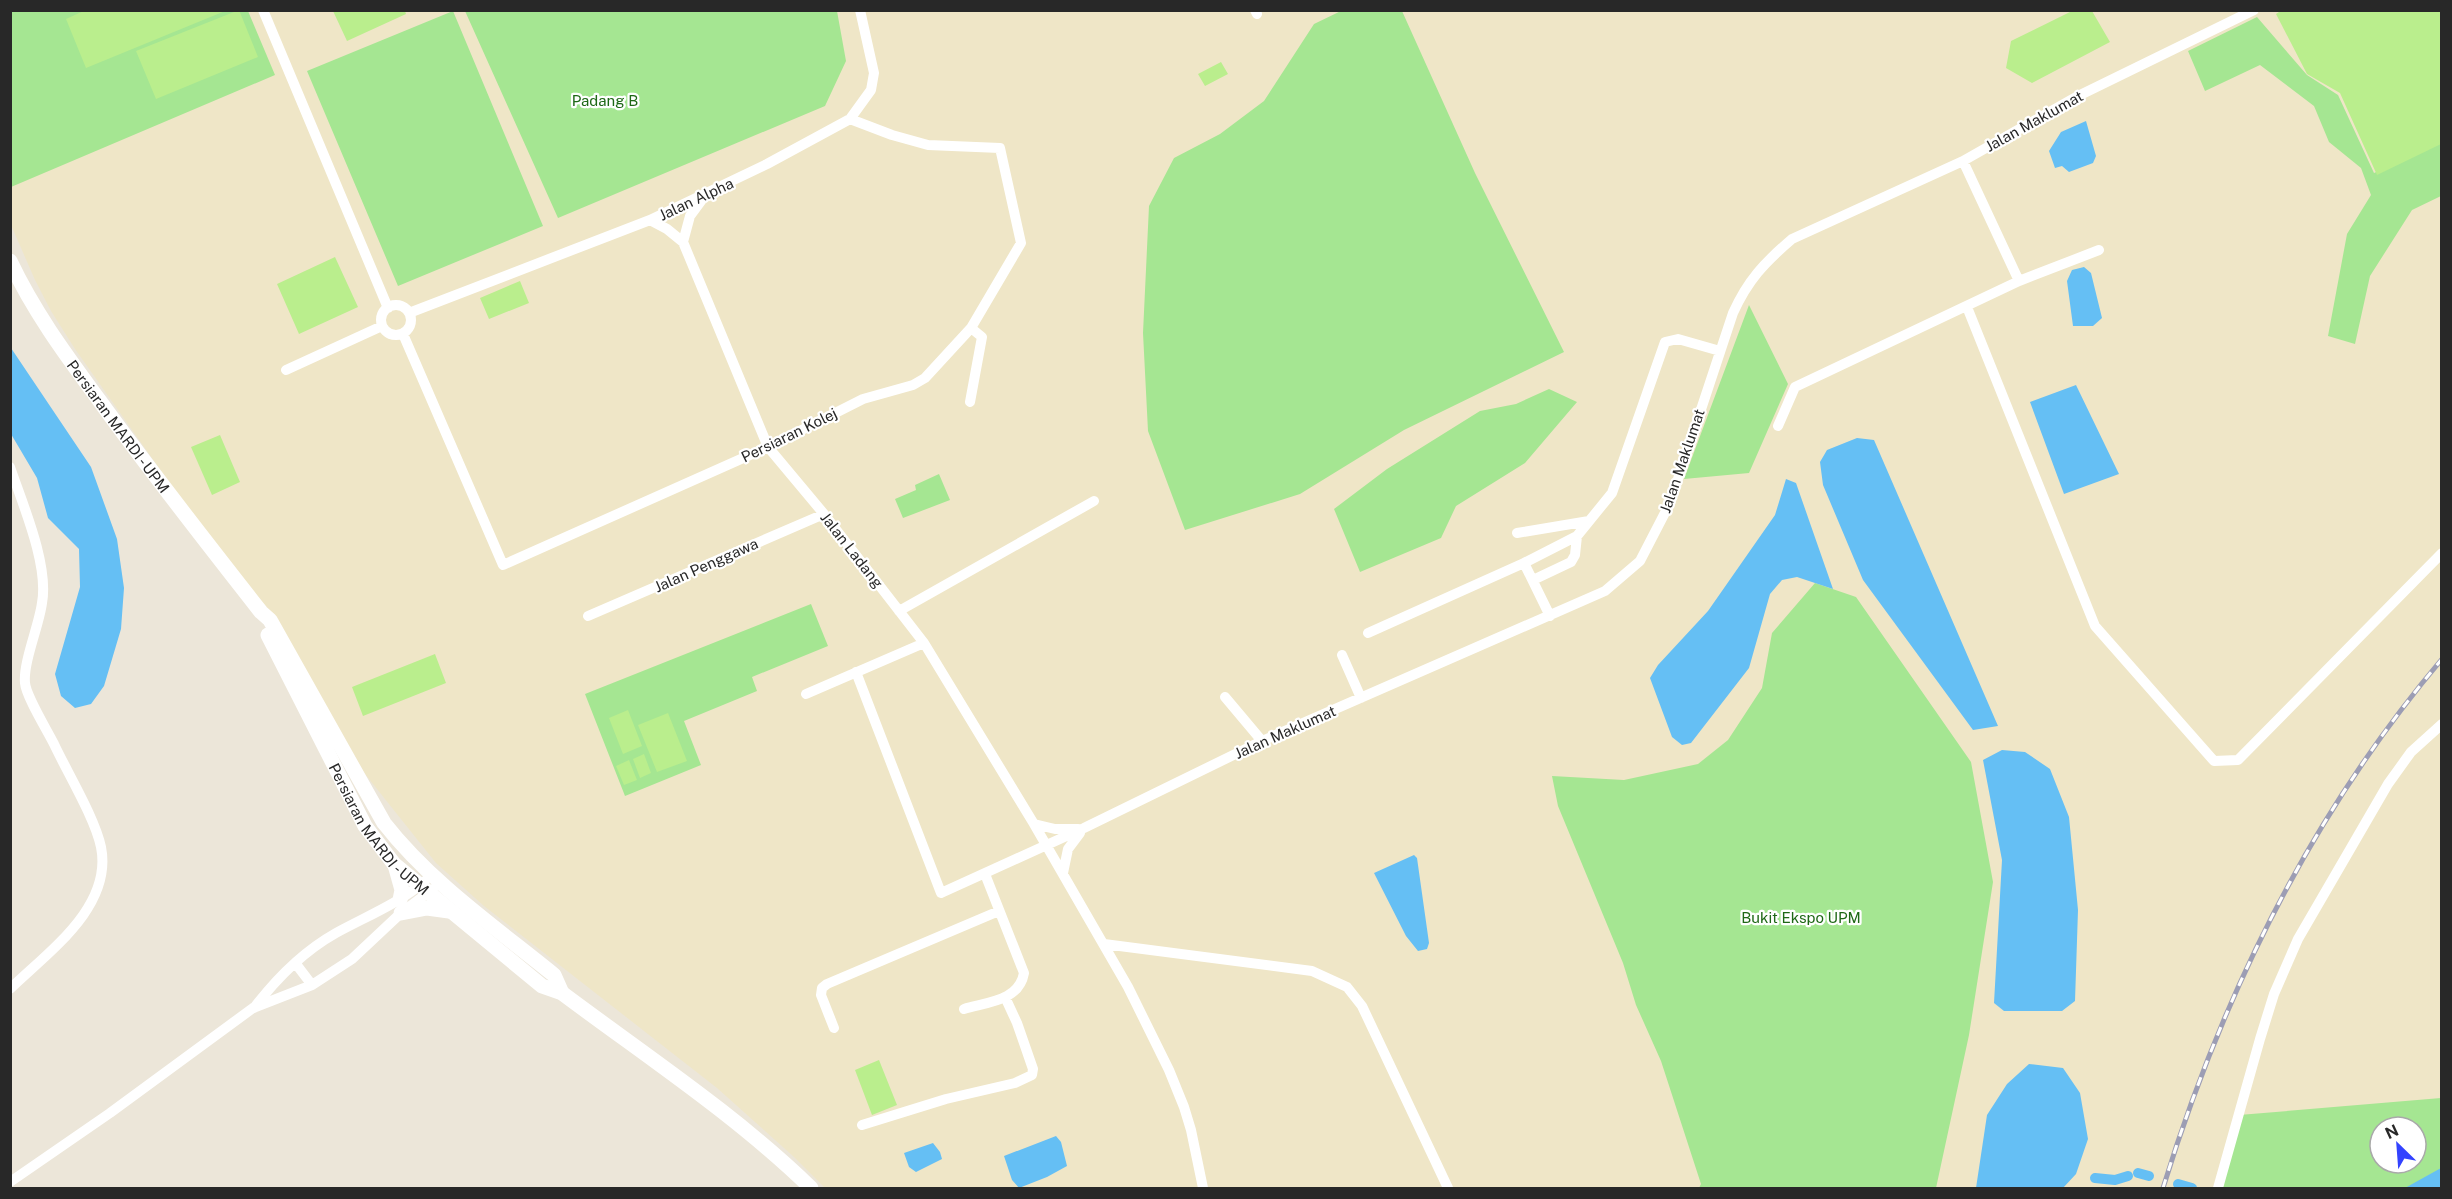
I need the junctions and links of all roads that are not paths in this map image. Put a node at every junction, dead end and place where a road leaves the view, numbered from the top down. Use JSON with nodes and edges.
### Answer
{"nodes":[{"id":1,"x":263,"y":10,"type":"edge"},
{"id":2,"x":860,"y":10,"type":"edge"},
{"id":3,"x":2254,"y":10,"type":"edge"},
{"id":4,"x":850,"y":119,"type":"junction"},
{"id":5,"x":1963,"y":161,"type":"junction"},
{"id":6,"x":704,"y":196,"type":"junction"},
{"id":7,"x":650,"y":220,"type":"junction"},
{"id":8,"x":683,"y":242,"type":"junction"},
{"id":9,"x":2099,"y":250,"type":"dead end"},
{"id":10,"x":10,"y":261,"type":"edge"},
{"id":11,"x":2019,"y":281,"type":"junction"},
{"id":12,"x":1967,"y":307,"type":"junction"},
{"id":13,"x":388,"y":308,"type":"junction"},
{"id":14,"x":409,"y":313,"type":"junction"},
{"id":15,"x":382,"y":326,"type":"junction"},
{"id":16,"x":971,"y":328,"type":"junction"},
{"id":17,"x":403,"y":334,"type":"junction"},
{"id":18,"x":1720,"y":351,"type":"junction"},
{"id":19,"x":286,"y":370,"type":"dead end"},
{"id":20,"x":970,"y":402,"type":"dead end"},
{"id":21,"x":1778,"y":426,"type":"dead end"},
{"id":22,"x":768,"y":447,"type":"junction"},
{"id":23,"x":10,"y":467,"type":"edge"},
{"id":24,"x":1094,"y":501,"type":"dead end"},
{"id":25,"x":824,"y":514,"type":"junction"},
{"id":26,"x":1589,"y":521,"type":"junction"},
{"id":27,"x":1517,"y":533,"type":"dead end"},
{"id":28,"x":1577,"y":536,"type":"junction"},
{"id":29,"x":2442,"y":553,"type":"edge"},
{"id":30,"x":1524,"y":563,"type":"junction"},
{"id":31,"x":1533,"y":580,"type":"junction"},
{"id":32,"x":899,"y":611,"type":"junction"},
{"id":33,"x":261,"y":612,"type":"junction"},
{"id":34,"x":588,"y":616,"type":"dead end"},
{"id":35,"x":1550,"y":616,"type":"junction"},
{"id":36,"x":1368,"y":633,"type":"dead end"},
{"id":37,"x":924,"y":643,"type":"junction"},
{"id":38,"x":1342,"y":656,"type":"dead end"},
{"id":39,"x":856,"y":672,"type":"junction"},
{"id":40,"x":806,"y":694,"type":"dead end"},
{"id":41,"x":1225,"y":697,"type":"dead end"},
{"id":42,"x":1361,"y":698,"type":"junction"},
{"id":43,"x":2442,"y":723,"type":"edge"},
{"id":44,"x":1262,"y":741,"type":"junction"},
{"id":45,"x":1034,"y":824,"type":"junction"},
{"id":46,"x":1084,"y":828,"type":"junction"},
{"id":47,"x":1047,"y":846,"type":"junction"},
{"id":48,"x":394,"y":864,"type":"junction"},
{"id":49,"x":1063,"y":873,"type":"junction"},
{"id":50,"x":986,"y":874,"type":"junction"},
{"id":51,"x":436,"y":880,"type":"junction"},
{"id":52,"x":423,"y":890,"type":"junction"},
{"id":53,"x":400,"y":907,"type":"junction"},
{"id":54,"x":449,"y":911,"type":"junction"},
{"id":55,"x":999,"y":911,"type":"junction"},
{"id":56,"x":1104,"y":944,"type":"junction"},
{"id":57,"x":296,"y":964,"type":"junction"},
{"id":58,"x":312,"y":985,"type":"junction"},
{"id":59,"x":10,"y":990,"type":"edge"},
{"id":60,"x":562,"y":993,"type":"junction"},
{"id":61,"x":1005,"y":997,"type":"junction"},
{"id":62,"x":254,"y":1008,"type":"junction"},
{"id":63,"x":964,"y":1009,"type":"dead end"},
{"id":64,"x":834,"y":1028,"type":"dead end"},
{"id":65,"x":862,"y":1125,"type":"dead end"},
{"id":66,"x":10,"y":1182,"type":"edge"},
{"id":67,"x":811,"y":1188,"type":"edge"},
{"id":68,"x":1203,"y":1188,"type":"edge"},
{"id":69,"x":1448,"y":1188,"type":"edge"},
{"id":70,"x":2218,"y":1188,"type":"edge"}],
"edges":[{"from":1,"to":13,"type":"street"},
{"from":2,"to":4,"type":"street","name":"Jalan Alpha"},
{"from":3,"to":5,"type":"street","name":"Jalan Maklumat"},
{"from":4,"to":6,"type":"street","name":"Jalan Alpha"},
{"from":4,"to":16,"type":"street","name":"Persiaran Kolej"},
{"from":5,"to":11,"type":"street"},
{"from":5,"to":18,"type":"street","name":"Jalan Maklumat"},
{"from":6,"to":7,"type":"street","name":"Jalan Alpha"},
{"from":6,"to":8,"type":"street"},
{"from":7,"to":8,"type":"street"},
{"from":7,"to":14,"type":"street","name":"Jalan Alpha"},
{"from":8,"to":22,"type":"street","name":"Jalan Ladang"},
{"from":9,"to":11,"type":"street"},
{"from":10,"to":33,"type":"street","name":"Persiaran MARDI - UPM"},
{"from":11,"to":12,"type":"street"},
{"from":12,"to":21,"type":"street"},
{"from":12,"to":29,"type":"street"},
{"from":13,"to":14,"type":"street"},
{"from":13,"to":15,"type":"street"},
{"from":14,"to":17,"type":"street"},
{"from":15,"to":17,"type":"street"},
{"from":15,"to":19,"type":"street"},
{"from":16,"to":20,"type":"street"},
{"from":16,"to":22,"type":"street","name":"Persiaran Kolej"},
{"from":17,"to":22,"type":"street","name":"Persiaran Kolej"},
{"from":18,"to":26,"type":"street"},
{"from":18,"to":35,"type":"street","name":"Jalan Maklumat"},
{"from":22,"to":25,"type":"street","name":"Jalan Ladang"},
{"from":23,"to":59,"type":"street"},
{"from":24,"to":32,"type":"street"},
{"from":25,"to":32,"type":"street","name":"Jalan Ladang"},
{"from":25,"to":34,"type":"street","name":"Jalan Penggawa"},
{"from":26,"to":27,"type":"street"},
{"from":26,"to":28,"type":"street"},
{"from":28,"to":30,"type":"street"},
{"from":28,"to":31,"type":"street"},
{"from":30,"to":31,"type":"street"},
{"from":30,"to":36,"type":"street"},
{"from":31,"to":35,"type":"street"},
{"from":32,"to":37,"type":"street","name":"Jalan Ladang"},
{"from":33,"to":48,"type":"street","name":"Persiaran MARDI - UPM"},
{"from":33,"to":51,"type":"street","name":"Persiaran MARDI - UPM"},
{"from":35,"to":42,"type":"street","name":"Jalan Maklumat"},
{"from":37,"to":39,"type":"street"},
{"from":37,"to":45,"type":"street","name":"Jalan Ladang"},
{"from":38,"to":42,"type":"street"},
{"from":39,"to":40,"type":"street"},
{"from":39,"to":50,"type":"street","name":"Jalan Maklumat"},
{"from":41,"to":44,"type":"street"},
{"from":42,"to":44,"type":"street","name":"Jalan Maklumat"},
{"from":43,"to":70,"type":"street"},
{"from":44,"to":46,"type":"street","name":"Jalan Maklumat"},
{"from":45,"to":46,"type":"street"},
{"from":45,"to":47,"type":"street","name":"Jalan Ladang"},
{"from":46,"to":47,"type":"street","name":"Jalan Maklumat"},
{"from":46,"to":49,"type":"street"},
{"from":47,"to":49,"type":"street","name":"Jalan Ladang"},
{"from":47,"to":50,"type":"street","name":"Jalan Maklumat"},
{"from":48,"to":52,"type":"street","name":"Persiaran MARDI - UPM"},
{"from":48,"to":53,"type":"street"},
{"from":49,"to":56,"type":"street","name":"Jalan Ladang"},
{"from":50,"to":55,"type":"street"},
{"from":51,"to":52,"type":"street"},
{"from":51,"to":60,"type":"street","name":"Persiaran MARDI - UPM"},
{"from":52,"to":53,"type":"street"},
{"from":52,"to":54,"type":"street","name":"Persiaran MARDI - UPM"},
{"from":53,"to":54,"type":"street"},
{"from":53,"to":57,"type":"street"},
{"from":53,"to":58,"type":"street"},
{"from":54,"to":60,"type":"street","name":"Persiaran MARDI - UPM"},
{"from":55,"to":61,"type":"street"},
{"from":55,"to":64,"type":"street"},
{"from":56,"to":68,"type":"street","name":"Jalan Ladang"},
{"from":56,"to":69,"type":"street"},
{"from":57,"to":58,"type":"street"},
{"from":57,"to":62,"type":"street"},
{"from":58,"to":62,"type":"street"},
{"from":60,"to":67,"type":"street","name":"Persiaran MARDI - UPM"},
{"from":61,"to":63,"type":"street"},
{"from":61,"to":65,"type":"street"},
{"from":62,"to":66,"type":"street"}]}
